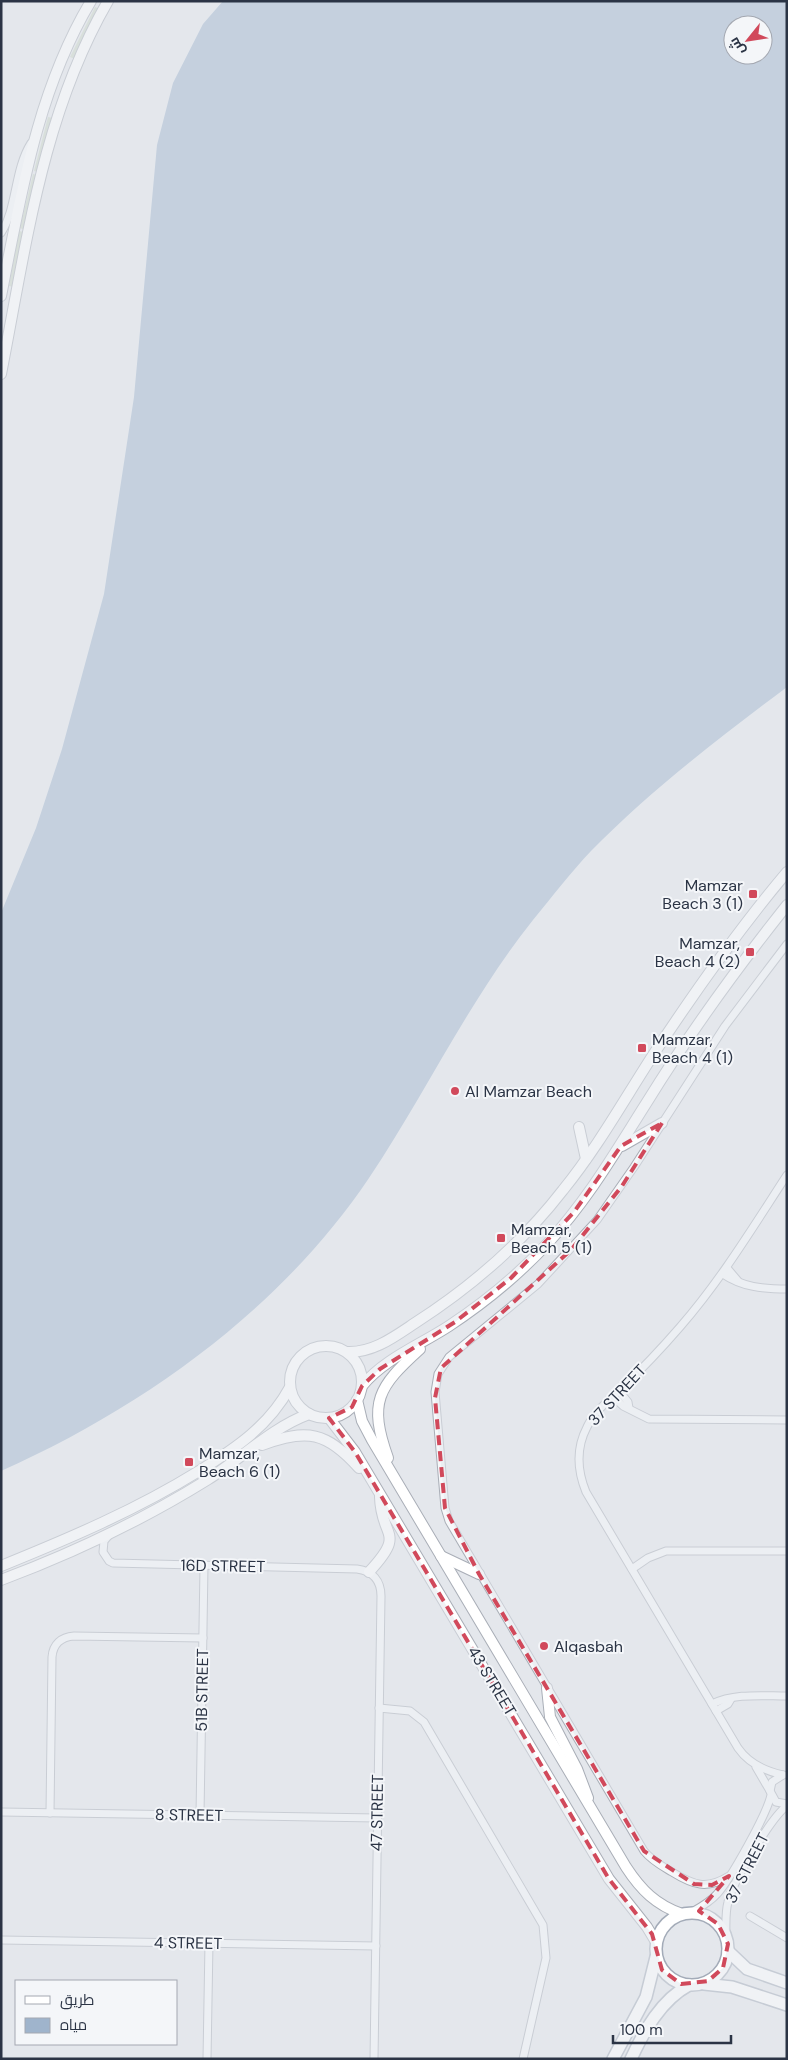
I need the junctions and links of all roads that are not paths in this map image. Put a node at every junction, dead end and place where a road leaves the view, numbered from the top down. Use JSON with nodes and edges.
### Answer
{"nodes":[{"id":1,"x":91,"y":1,"type":"edge"},
{"id":2,"x":108,"y":1,"type":"edge"},
{"id":3,"x":36,"y":136,"type":"junction"},
{"id":4,"x":1,"y":233,"type":"edge"},
{"id":5,"x":1,"y":296,"type":"edge"},
{"id":6,"x":1,"y":374,"type":"edge"},
{"id":7,"x":787,"y":872,"type":"edge"},
{"id":8,"x":787,"y":905,"type":"edge"},
{"id":9,"x":787,"y":944,"type":"edge"},
{"id":10,"x":662,"y":1123,"type":"junction"},
{"id":11,"x":580,"y":1127,"type":"dead end"},
{"id":12,"x":621,"y":1146,"type":"junction"},
{"id":13,"x":586,"y":1159,"type":"junction"},
{"id":14,"x":787,"y":1175,"type":"edge"},
{"id":15,"x":725,"y":1271,"type":"junction"},
{"id":16,"x":787,"y":1289,"type":"edge"},
{"id":17,"x":436,"y":1335,"type":"junction"},
{"id":18,"x":347,"y":1352,"type":"junction"},
{"id":19,"x":362,"y":1386,"type":"junction"},
{"id":20,"x":290,"y":1387,"type":"junction"},
{"id":21,"x":620,"y":1391,"type":"junction"},
{"id":22,"x":613,"y":1397,"type":"junction"},
{"id":23,"x":358,"y":1400,"type":"junction"},
{"id":24,"x":629,"y":1408,"type":"junction"},
{"id":25,"x":309,"y":1414,"type":"junction"},
{"id":26,"x":329,"y":1418,"type":"junction"},
{"id":27,"x":787,"y":1420,"type":"edge"},
{"id":28,"x":252,"y":1449,"type":"junction"},
{"id":29,"x":396,"y":1480,"type":"junction"},
{"id":30,"x":378,"y":1490,"type":"junction"},
{"id":31,"x":110,"y":1534,"type":"junction"},
{"id":32,"x":787,"y":1551,"type":"edge"},
{"id":33,"x":440,"y":1555,"type":"junction"},
{"id":34,"x":1,"y":1566,"type":"edge"},
{"id":35,"x":204,"y":1566,"type":"junction"},
{"id":36,"x":632,"y":1568,"type":"junction"},
{"id":37,"x":369,"y":1572,"type":"junction"},
{"id":38,"x":479,"y":1574,"type":"junction"},
{"id":39,"x":1,"y":1580,"type":"edge"},
{"id":40,"x":203,"y":1638,"type":"junction"},
{"id":41,"x":547,"y":1688,"type":"junction"},
{"id":42,"x":787,"y":1696,"type":"edge"},
{"id":43,"x":732,"y":1699,"type":"junction"},
{"id":44,"x":712,"y":1704,"type":"junction"},
{"id":45,"x":379,"y":1708,"type":"junction"},
{"id":46,"x":716,"y":1712,"type":"junction"},
{"id":47,"x":752,"y":1762,"type":"junction"},
{"id":48,"x":785,"y":1775,"type":"edge"},
{"id":49,"x":770,"y":1793,"type":"junction"},
{"id":50,"x":787,"y":1805,"type":"edge"},
{"id":51,"x":590,"y":1809,"type":"junction"},
{"id":52,"x":1,"y":1812,"type":"edge"},
{"id":53,"x":50,"y":1812,"type":"junction"},
{"id":54,"x":200,"y":1815,"type":"junction"},
{"id":55,"x":377,"y":1818,"type":"junction"},
{"id":56,"x":729,"y":1876,"type":"junction"},
{"id":57,"x":687,"y":1913,"type":"junction"},
{"id":58,"x":750,"y":1916,"type":"dead end"},
{"id":59,"x":726,"y":1937,"type":"junction"},
{"id":60,"x":787,"y":1938,"type":"edge"},
{"id":61,"x":1,"y":1940,"type":"edge"},
{"id":62,"x":656,"y":1942,"type":"junction"},
{"id":63,"x":209,"y":1943,"type":"junction"},
{"id":64,"x":376,"y":1946,"type":"junction"},
{"id":65,"x":728,"y":1951,"type":"junction"},
{"id":66,"x":656,"y":1956,"type":"junction"},
{"id":67,"x":787,"y":1983,"type":"edge"},
{"id":68,"x":702,"y":1984,"type":"junction"},
{"id":69,"x":689,"y":1985,"type":"junction"},
{"id":70,"x":787,"y":2005,"type":"edge"},
{"id":71,"x":207,"y":2059,"type":"edge"},
{"id":72,"x":374,"y":2059,"type":"edge"},
{"id":73,"x":523,"y":2059,"type":"edge"},
{"id":74,"x":613,"y":2059,"type":"edge"},
{"id":75,"x":631,"y":2059,"type":"edge"}],
"edges":[{"from":1,"to":3,"type":"main road"},
{"from":2,"to":6,"type":"main road"},
{"from":3,"to":4,"type":"street"},
{"from":3,"to":5,"type":"main road"},
{"from":7,"to":13,"type":"main road"},
{"from":8,"to":12,"type":"main road"},
{"from":9,"to":10,"type":"street"},
{"from":10,"to":12,"type":"main road"},
{"from":10,"to":38,"type":"street"},
{"from":11,"to":13,"type":"main road"},
{"from":12,"to":17,"type":"main road"},
{"from":13,"to":18,"type":"main road"},
{"from":14,"to":15,"type":"street","name":"37 STREET"},
{"from":15,"to":16,"type":"street"},
{"from":15,"to":21,"type":"street","name":"37 STREET"},
{"from":17,"to":19,"type":"main road"},
{"from":17,"to":29,"type":"main road"},
{"from":18,"to":19,"type":"main road"},
{"from":18,"to":20,"type":"main road"},
{"from":19,"to":23,"type":"main road"},
{"from":20,"to":25,"type":"main road"},
{"from":20,"to":34,"type":"main road"},
{"from":21,"to":22,"type":"street","name":"37 STREET"},
{"from":21,"to":24,"type":"street"},
{"from":22,"to":24,"type":"street"},
{"from":22,"to":36,"type":"street","name":"37 STREET"},
{"from":23,"to":26,"type":"main road"},
{"from":23,"to":29,"type":"main road","name":"43 STREET"},
{"from":24,"to":27,"type":"street"},
{"from":25,"to":26,"type":"main road"},
{"from":25,"to":28,"type":"main road"},
{"from":26,"to":30,"type":"main road","name":"43 STREET"},
{"from":28,"to":30,"type":"main road"},
{"from":28,"to":31,"type":"main road"},
{"from":29,"to":33,"type":"main road","name":"43 STREET"},
{"from":30,"to":37,"type":"main road"},
{"from":30,"to":62,"type":"main road","name":"43 STREET"},
{"from":31,"to":35,"type":"street","name":"16D STREET"},
{"from":31,"to":39,"type":"main road"},
{"from":32,"to":36,"type":"street"},
{"from":33,"to":38,"type":"main road"},
{"from":33,"to":51,"type":"main road","name":"43 STREET"},
{"from":35,"to":37,"type":"street","name":"16D STREET"},
{"from":35,"to":40,"type":"street","name":"51B STREET"},
{"from":36,"to":44,"type":"street","name":"37 STREET"},
{"from":37,"to":45,"type":"street","name":"47 STREET"},
{"from":38,"to":41,"type":"street"},
{"from":40,"to":53,"type":"street"},
{"from":40,"to":54,"type":"street","name":"51B STREET"},
{"from":41,"to":51,"type":"main road"},
{"from":41,"to":56,"type":"street"},
{"from":42,"to":43,"type":"street"},
{"from":43,"to":44,"type":"street"},
{"from":43,"to":46,"type":"street"},
{"from":44,"to":46,"type":"street","name":"37 STREET"},
{"from":45,"to":55,"type":"street","name":"47 STREET"},
{"from":45,"to":73,"type":"street"},
{"from":46,"to":47,"type":"street","name":"37 STREET"},
{"from":47,"to":48,"type":"street","name":"37 STREET"},
{"from":47,"to":49,"type":"street","name":"37 STREET"},
{"from":48,"to":49,"type":"street"},
{"from":49,"to":50,"type":"street"},
{"from":49,"to":56,"type":"street","name":"37 STREET"},
{"from":50,"to":59,"type":"street","name":"37 STREET"},
{"from":51,"to":57,"type":"main road","name":"43 STREET"},
{"from":52,"to":53,"type":"street","name":"8 STREET"},
{"from":53,"to":54,"type":"street","name":"8 STREET"},
{"from":54,"to":55,"type":"street","name":"8 STREET"},
{"from":55,"to":64,"type":"street","name":"47 STREET"},
{"from":56,"to":57,"type":"street","name":"37 STREET"},
{"from":57,"to":59,"type":"main road"},
{"from":57,"to":62,"type":"main road"},
{"from":58,"to":60,"type":"street"},
{"from":59,"to":65,"type":"main road"},
{"from":61,"to":63,"type":"street","name":"4 STREET"},
{"from":62,"to":66,"type":"main road"},
{"from":63,"to":64,"type":"street","name":"4 STREET"},
{"from":63,"to":71,"type":"street"},
{"from":64,"to":72,"type":"street","name":"47 STREET"},
{"from":65,"to":67,"type":"main road"},
{"from":65,"to":68,"type":"main road"},
{"from":66,"to":69,"type":"main road"},
{"from":66,"to":74,"type":"main road"},
{"from":68,"to":69,"type":"main road"},
{"from":68,"to":70,"type":"main road"},
{"from":69,"to":75,"type":"main road"}]}
